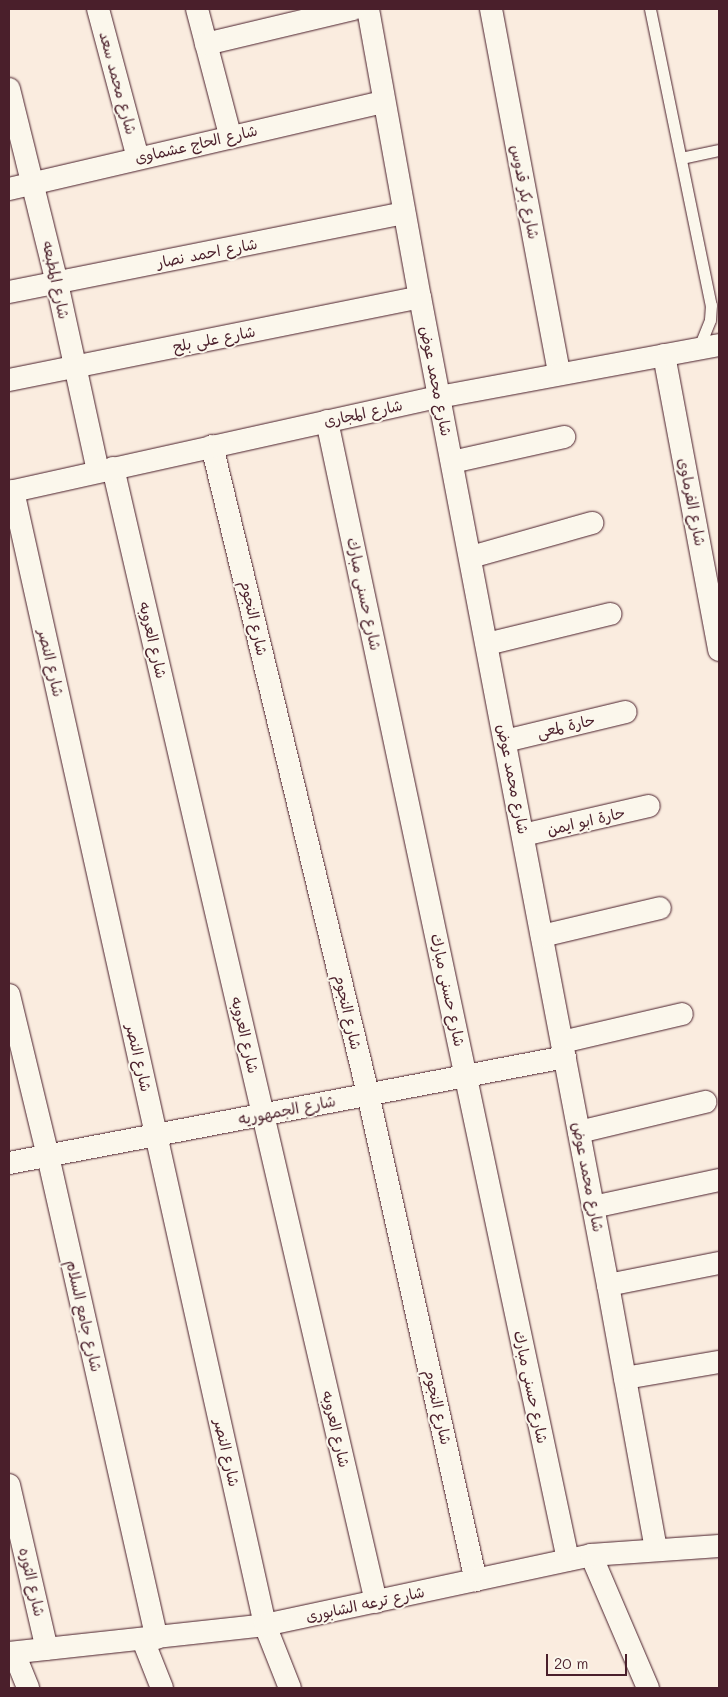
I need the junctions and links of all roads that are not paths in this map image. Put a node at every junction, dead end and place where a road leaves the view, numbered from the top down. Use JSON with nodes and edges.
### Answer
{"nodes":[{"id":1,"x":98,"y":9,"type":"edge"},
{"id":2,"x":197,"y":9,"type":"edge"},
{"id":3,"x":353,"y":9,"type":"edge"},
{"id":4,"x":368,"y":9,"type":"edge"},
{"id":5,"x":491,"y":9,"type":"edge"},
{"id":6,"x":650,"y":9,"type":"edge"},
{"id":7,"x":206,"y":44,"type":"junction"},
{"id":8,"x":9,"y":90,"type":"edge"},
{"id":9,"x":384,"y":102,"type":"junction"},
{"id":10,"x":230,"y":136,"type":"junction"},
{"id":11,"x":719,"y":150,"type":"edge"},
{"id":12,"x":138,"y":158,"type":"junction"},
{"id":13,"x":681,"y":158,"type":"junction"},
{"id":14,"x":34,"y":184,"type":"junction"},
{"id":15,"x":9,"y":189,"type":"edge"},
{"id":16,"x":404,"y":213,"type":"junction"},
{"id":17,"x":57,"y":283,"type":"junction"},
{"id":18,"x":9,"y":292,"type":"edge"},
{"id":19,"x":714,"y":294,"type":"edge"},
{"id":20,"x":420,"y":297,"type":"junction"},
{"id":21,"x":709,"y":347,"type":"edge"},
{"id":22,"x":664,"y":355,"type":"junction"},
{"id":23,"x":74,"y":367,"type":"junction"},
{"id":24,"x":559,"y":374,"type":"junction"},
{"id":25,"x":9,"y":380,"type":"edge"},
{"id":26,"x":439,"y":397,"type":"junction"},
{"id":27,"x":328,"y":421,"type":"junction"},
{"id":28,"x":564,"y":437,"type":"dead end"},
{"id":29,"x":212,"y":446,"type":"junction"},
{"id":30,"x":452,"y":462,"type":"junction"},
{"id":31,"x":105,"y":469,"type":"junction"},
{"id":32,"x":11,"y":491,"type":"edge"},
{"id":33,"x":592,"y":523,"type":"dead end"},
{"id":34,"x":471,"y":558,"type":"junction"},
{"id":35,"x":610,"y":614,"type":"dead end"},
{"id":36,"x":487,"y":644,"type":"junction"},
{"id":37,"x":719,"y":650,"type":"edge"},
{"id":38,"x":626,"y":712,"type":"dead end"},
{"id":39,"x":505,"y":741,"type":"junction"},
{"id":40,"x":649,"y":806,"type":"dead end"},
{"id":41,"x":523,"y":835,"type":"junction"},
{"id":42,"x":660,"y":908,"type":"dead end"},
{"id":43,"x":542,"y":936,"type":"junction"},
{"id":44,"x":9,"y":995,"type":"edge"},
{"id":45,"x":682,"y":1014,"type":"dead end"},
{"id":46,"x":563,"y":1049,"type":"junction"},
{"id":47,"x":466,"y":1076,"type":"junction"},
{"id":48,"x":368,"y":1094,"type":"junction"},
{"id":49,"x":705,"y":1102,"type":"dead end"},
{"id":50,"x":263,"y":1114,"type":"junction"},
{"id":51,"x":579,"y":1132,"type":"junction"},
{"id":52,"x":156,"y":1135,"type":"junction"},
{"id":53,"x":48,"y":1156,"type":"junction"},
{"id":54,"x":9,"y":1163,"type":"edge"},
{"id":55,"x":719,"y":1180,"type":"edge"},
{"id":56,"x":593,"y":1207,"type":"junction"},
{"id":57,"x":719,"y":1263,"type":"edge"},
{"id":58,"x":608,"y":1285,"type":"junction"},
{"id":59,"x":719,"y":1362,"type":"edge"},
{"id":60,"x":625,"y":1378,"type":"junction"},
{"id":61,"x":9,"y":1485,"type":"edge"},
{"id":62,"x":719,"y":1546,"type":"edge"},
{"id":63,"x":656,"y":1549,"type":"junction"},
{"id":64,"x":591,"y":1555,"type":"junction"},
{"id":65,"x":568,"y":1560,"type":"junction"},
{"id":66,"x":476,"y":1580,"type":"junction"},
{"id":67,"x":376,"y":1602,"type":"junction"},
{"id":68,"x":265,"y":1625,"type":"junction"},
{"id":69,"x":150,"y":1639,"type":"junction"},
{"id":70,"x":47,"y":1649,"type":"junction"},
{"id":71,"x":11,"y":1653,"type":"edge"},
{"id":72,"x":28,"y":1688,"type":"edge"},
{"id":73,"x":162,"y":1688,"type":"edge"},
{"id":74,"x":290,"y":1688,"type":"edge"},
{"id":75,"x":648,"y":1688,"type":"edge"}],
"edges":[{"from":1,"to":12,"type":"street","name":"شارع محمد سعد"},
{"from":2,"to":7,"type":"street"},
{"from":3,"to":7,"type":"street"},
{"from":4,"to":9,"type":"street","name":"شارع محمد عوض"},
{"from":5,"to":24,"type":"street","name":"شارع بكر قدوس"},
{"from":6,"to":13,"type":"lane"},
{"from":7,"to":10,"type":"street"},
{"from":8,"to":14,"type":"street","name":"شارع المطبعه"},
{"from":9,"to":10,"type":"street","name":"شارع الحاج عشماوى"},
{"from":9,"to":16,"type":"street","name":"شارع محمد عوض"},
{"from":10,"to":12,"type":"street","name":"شارع الحاج عشماوى"},
{"from":11,"to":13,"type":"lane"},
{"from":12,"to":14,"type":"street","name":"شارع الحاج عشماوى"},
{"from":13,"to":19,"type":"lane"},
{"from":14,"to":15,"type":"street","name":"شارع الحاج عشماوى"},
{"from":14,"to":17,"type":"street","name":"شارع المطبعه"},
{"from":16,"to":17,"type":"street","name":"شارع احمد نصار"},
{"from":16,"to":20,"type":"street","name":"شارع محمد عوض"},
{"from":17,"to":18,"type":"street","name":"شارع احمد نصار"},
{"from":17,"to":23,"type":"street","name":"شارع المطبعه"},
{"from":19,"to":21,"type":"lane"},
{"from":20,"to":23,"type":"street","name":"شارع على بلح"},
{"from":20,"to":26,"type":"street","name":"شارع محمد عوض"},
{"from":21,"to":22,"type":"street","name":"شارع المجارى"},
{"from":22,"to":24,"type":"street","name":"شارع المجارى"},
{"from":22,"to":37,"type":"street","name":"شارع الفرماوى"},
{"from":23,"to":25,"type":"street","name":"شارع على بلح"},
{"from":23,"to":31,"type":"street","name":"شارع المطبعه"},
{"from":24,"to":26,"type":"street","name":"شارع المجارى"},
{"from":26,"to":27,"type":"street","name":"شارع المجارى"},
{"from":26,"to":30,"type":"street","name":"شارع محمد عوض"},
{"from":27,"to":29,"type":"street","name":"شارع المجارى"},
{"from":27,"to":47,"type":"street","name":"شارع حسنى مبارك"},
{"from":28,"to":30,"type":"street"},
{"from":29,"to":31,"type":"street","name":"شارع المجارى"},
{"from":29,"to":48,"type":"street","name":"شارع النجوم"},
{"from":30,"to":34,"type":"street","name":"شارع محمد عوض"},
{"from":31,"to":32,"type":"street","name":"شارع المجارى"},
{"from":31,"to":50,"type":"street","name":"شارع العروبه"},
{"from":32,"to":52,"type":"street","name":"شارع النصر"},
{"from":33,"to":34,"type":"street"},
{"from":34,"to":36,"type":"street","name":"شارع محمد عوض"},
{"from":35,"to":36,"type":"street"},
{"from":36,"to":39,"type":"street","name":"شارع محمد عوض"},
{"from":38,"to":39,"type":"street","name":"حارة لمعى"},
{"from":39,"to":41,"type":"street","name":"شارع محمد عوض"},
{"from":40,"to":41,"type":"street","name":"حارة ابو ايمن"},
{"from":41,"to":43,"type":"street","name":"شارع محمد عوض"},
{"from":42,"to":43,"type":"street"},
{"from":43,"to":46,"type":"street","name":"شارع محمد عوض"},
{"from":44,"to":53,"type":"street","name":"شارع جامع السلام"},
{"from":45,"to":46,"type":"street","name":"شارع الجمهوريه"},
{"from":46,"to":47,"type":"street","name":"شارع الجمهوريه"},
{"from":46,"to":51,"type":"street","name":"شارع محمد عوض"},
{"from":47,"to":48,"type":"street","name":"شارع الجمهوريه"},
{"from":47,"to":65,"type":"street","name":"شارع حسنى مبارك"},
{"from":48,"to":50,"type":"street","name":"شارع الجمهوريه"},
{"from":48,"to":66,"type":"street","name":"شارع النجوم"},
{"from":49,"to":51,"type":"street"},
{"from":50,"to":52,"type":"street","name":"شارع الجمهوريه"},
{"from":50,"to":67,"type":"street","name":"شارع العروبه"},
{"from":51,"to":56,"type":"street","name":"شارع محمد عوض"},
{"from":52,"to":53,"type":"street","name":"شارع الجمهوريه"},
{"from":52,"to":68,"type":"street","name":"شارع النصر"},
{"from":53,"to":54,"type":"street","name":"شارع الجمهوريه"},
{"from":53,"to":69,"type":"street","name":"شارع جامع السلام"},
{"from":55,"to":56,"type":"street"},
{"from":56,"to":58,"type":"street","name":"شارع محمد عوض"},
{"from":57,"to":58,"type":"street"},
{"from":58,"to":60,"type":"street","name":"شارع محمد عوض"},
{"from":59,"to":60,"type":"street"},
{"from":60,"to":63,"type":"street","name":"شارع محمد عوض"},
{"from":61,"to":70,"type":"street","name":"شارع الثوره"},
{"from":62,"to":63,"type":"street","name":"شارع ترعه الشابورى"},
{"from":63,"to":64,"type":"street","name":"شارع ترعه الشابورى"},
{"from":64,"to":65,"type":"street","name":"شارع ترعه الشابورى"},
{"from":64,"to":75,"type":"street"},
{"from":65,"to":66,"type":"street","name":"شارع ترعه الشابورى"},
{"from":66,"to":67,"type":"street","name":"شارع ترعه الشابورى"},
{"from":67,"to":68,"type":"street","name":"شارع ترعه الشابورى"},
{"from":68,"to":69,"type":"street","name":"شارع ترعه الشابورى"},
{"from":68,"to":74,"type":"street","name":"شارع النصر"},
{"from":69,"to":70,"type":"street","name":"شارع ترعه الشابورى"},
{"from":69,"to":73,"type":"street","name":"شارع جامع السلام"},
{"from":70,"to":71,"type":"street","name":"شارع ترعه الشابورى"},
{"from":71,"to":72,"type":"street"}]}
